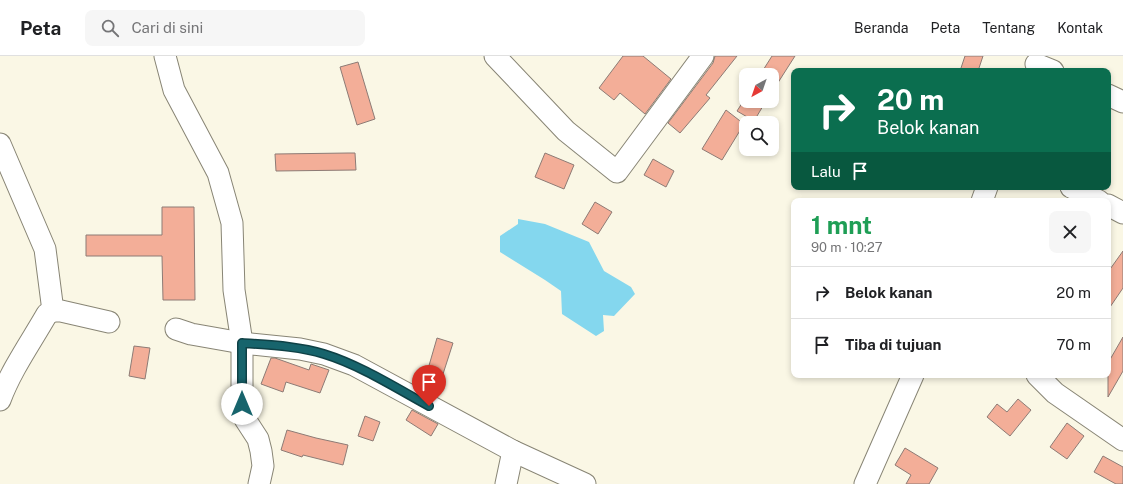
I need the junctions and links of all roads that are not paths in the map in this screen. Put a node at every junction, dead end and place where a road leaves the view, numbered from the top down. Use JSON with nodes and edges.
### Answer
{"nodes":[{"id":1,"x":165,"y":56,"type":"edge"},
{"id":2,"x":495,"y":56,"type":"edge"},
{"id":3,"x":703,"y":56,"type":"edge"},
{"id":4,"x":1111,"y":96,"type":"edge"},
{"id":5,"x":1123,"y":102,"type":"edge"},
{"id":6,"x":0,"y":144,"type":"edge"},
{"id":7,"x":1076,"y":190,"type":"edge"},
{"id":8,"x":1093,"y":198,"type":"edge"},
{"id":9,"x":1111,"y":206,"type":"edge"},
{"id":10,"x":1123,"y":212,"type":"edge"},
{"id":11,"x":53,"y":311,"type":"junction"},
{"id":12,"x":109,"y":322,"type":"dead end"},
{"id":13,"x":176,"y":329,"type":"dead end"},
{"id":14,"x":242,"y":343,"type":"junction"},
{"id":15,"x":912,"y":378,"type":"edge"},
{"id":16,"x":1040,"y":378,"type":"edge"},
{"id":17,"x":0,"y":400,"type":"edge"},
{"id":18,"x":1123,"y":440,"type":"edge"},
{"id":19,"x":513,"y":450,"type":"junction"},
{"id":20,"x":259,"y":484,"type":"edge"},
{"id":21,"x":506,"y":484,"type":"edge"},
{"id":22,"x":585,"y":484,"type":"edge"},
{"id":23,"x":865,"y":484,"type":"edge"}],
"edges":[{"from":1,"to":14,"type":"street"},
{"from":2,"to":3,"type":"street"},
{"from":4,"to":5,"type":"street"},
{"from":6,"to":11,"type":"street"},
{"from":7,"to":8,"type":"street"},
{"from":9,"to":10,"type":"street"},
{"from":11,"to":12,"type":"street"},
{"from":11,"to":17,"type":"street"},
{"from":13,"to":14,"type":"street"},
{"from":14,"to":19,"type":"street"},
{"from":14,"to":20,"type":"street"},
{"from":15,"to":23,"type":"street"},
{"from":16,"to":18,"type":"street"},
{"from":19,"to":21,"type":"street"},
{"from":19,"to":22,"type":"street"}]}
